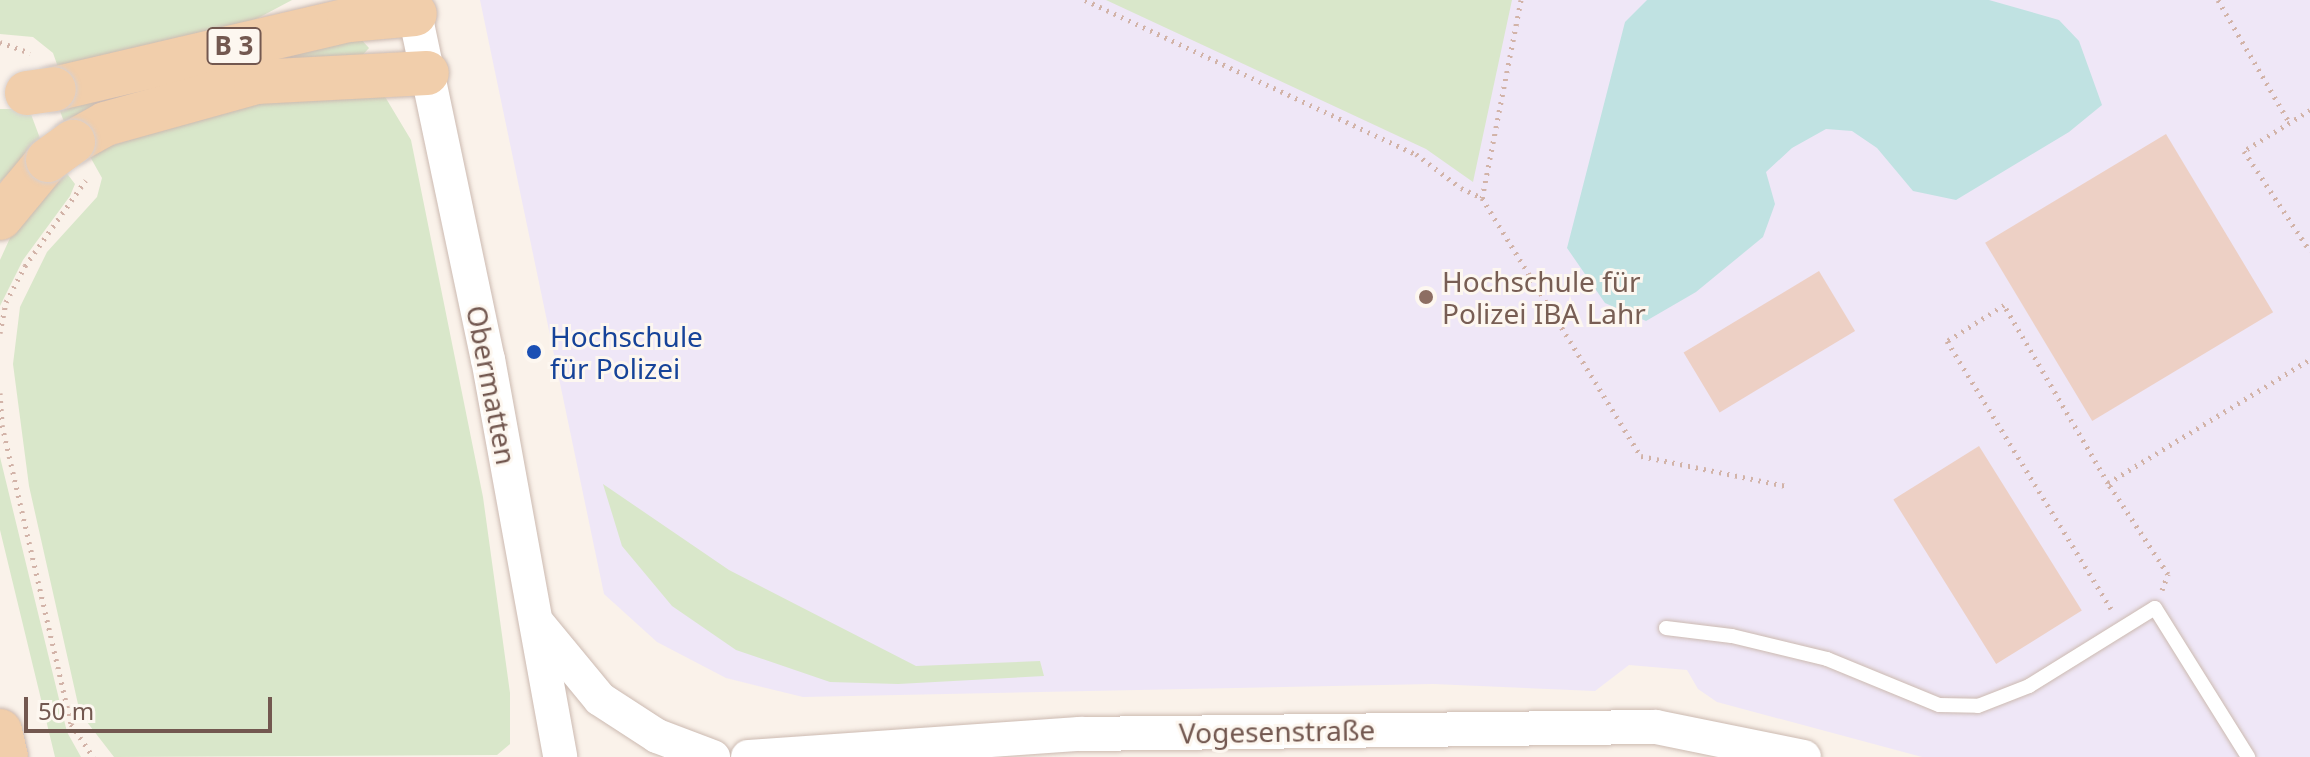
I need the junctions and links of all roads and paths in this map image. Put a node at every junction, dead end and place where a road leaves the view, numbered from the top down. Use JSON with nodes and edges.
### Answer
{"nodes":[{"id":1,"x":306,"y":0,"type":"edge"},
{"id":2,"x":1085,"y":0,"type":"edge"},
{"id":3,"x":1521,"y":0,"type":"edge"},
{"id":4,"x":2218,"y":0,"type":"edge"},
{"id":5,"x":415,"y":14,"type":"joint"},
{"id":6,"x":270,"y":38,"type":"junction"},
{"id":7,"x":427,"y":73,"type":"junction"},
{"id":8,"x":27,"y":92,"type":"edge"},
{"id":9,"x":2310,"y":110,"type":"edge"},
{"id":10,"x":2289,"y":122,"type":"junction"},
{"id":11,"x":1482,"y":198,"type":"junction"},
{"id":12,"x":0,"y":218,"type":"edge"},
{"id":13,"x":2310,"y":251,"type":"edge"},
{"id":14,"x":2310,"y":359,"type":"edge"},
{"id":15,"x":0,"y":393,"type":"edge"},
{"id":16,"x":2108,"y":483,"type":"junction"},
{"id":17,"x":1786,"y":486,"type":"dead end"},
{"id":18,"x":2155,"y":608,"type":"junction"},
{"id":19,"x":537,"y":622,"type":"junction"},
{"id":20,"x":1666,"y":628,"type":"dead end"},
{"id":21,"x":2123,"y":628,"type":"junction"},
{"id":22,"x":0,"y":731,"type":"edge"},
{"id":23,"x":6,"y":757,"type":"edge"},
{"id":24,"x":93,"y":757,"type":"edge"},
{"id":25,"x":560,"y":757,"type":"edge"},
{"id":26,"x":713,"y":757,"type":"edge"},
{"id":27,"x":748,"y":757,"type":"edge"},
{"id":28,"x":1804,"y":757,"type":"edge"},
{"id":29,"x":2248,"y":757,"type":"edge"}],
"edges":[{"from":1,"to":6,"type":"main road"},
{"from":2,"to":11,"type":"path"},
{"from":3,"to":11,"type":"path"},
{"from":4,"to":10,"type":"path"},
{"from":5,"to":6,"type":"main road","number":"B 3"},
{"from":5,"to":7,"type":"street","name":"Obermatten"},
{"from":6,"to":8,"type":"main road","number":"B 3"},
{"from":7,"to":12,"type":"main road","number":"B 3"},
{"from":7,"to":19,"type":"street","name":"Obermatten"},
{"from":9,"to":10,"type":"path"},
{"from":10,"to":13,"type":"path"},
{"from":11,"to":17,"type":"path"},
{"from":14,"to":16,"type":"path"},
{"from":15,"to":24,"type":"path"},
{"from":16,"to":18,"type":"path"},
{"from":16,"to":21,"type":"path"},
{"from":18,"to":21,"type":"lane"},
{"from":18,"to":29,"type":"lane"},
{"from":19,"to":25,"type":"street","name":"Obermatten"},
{"from":19,"to":26,"type":"street"},
{"from":20,"to":21,"type":"lane"},
{"from":22,"to":23,"type":"main road"},
{"from":27,"to":28,"type":"street","name":"Vogesenstraße"}]}
